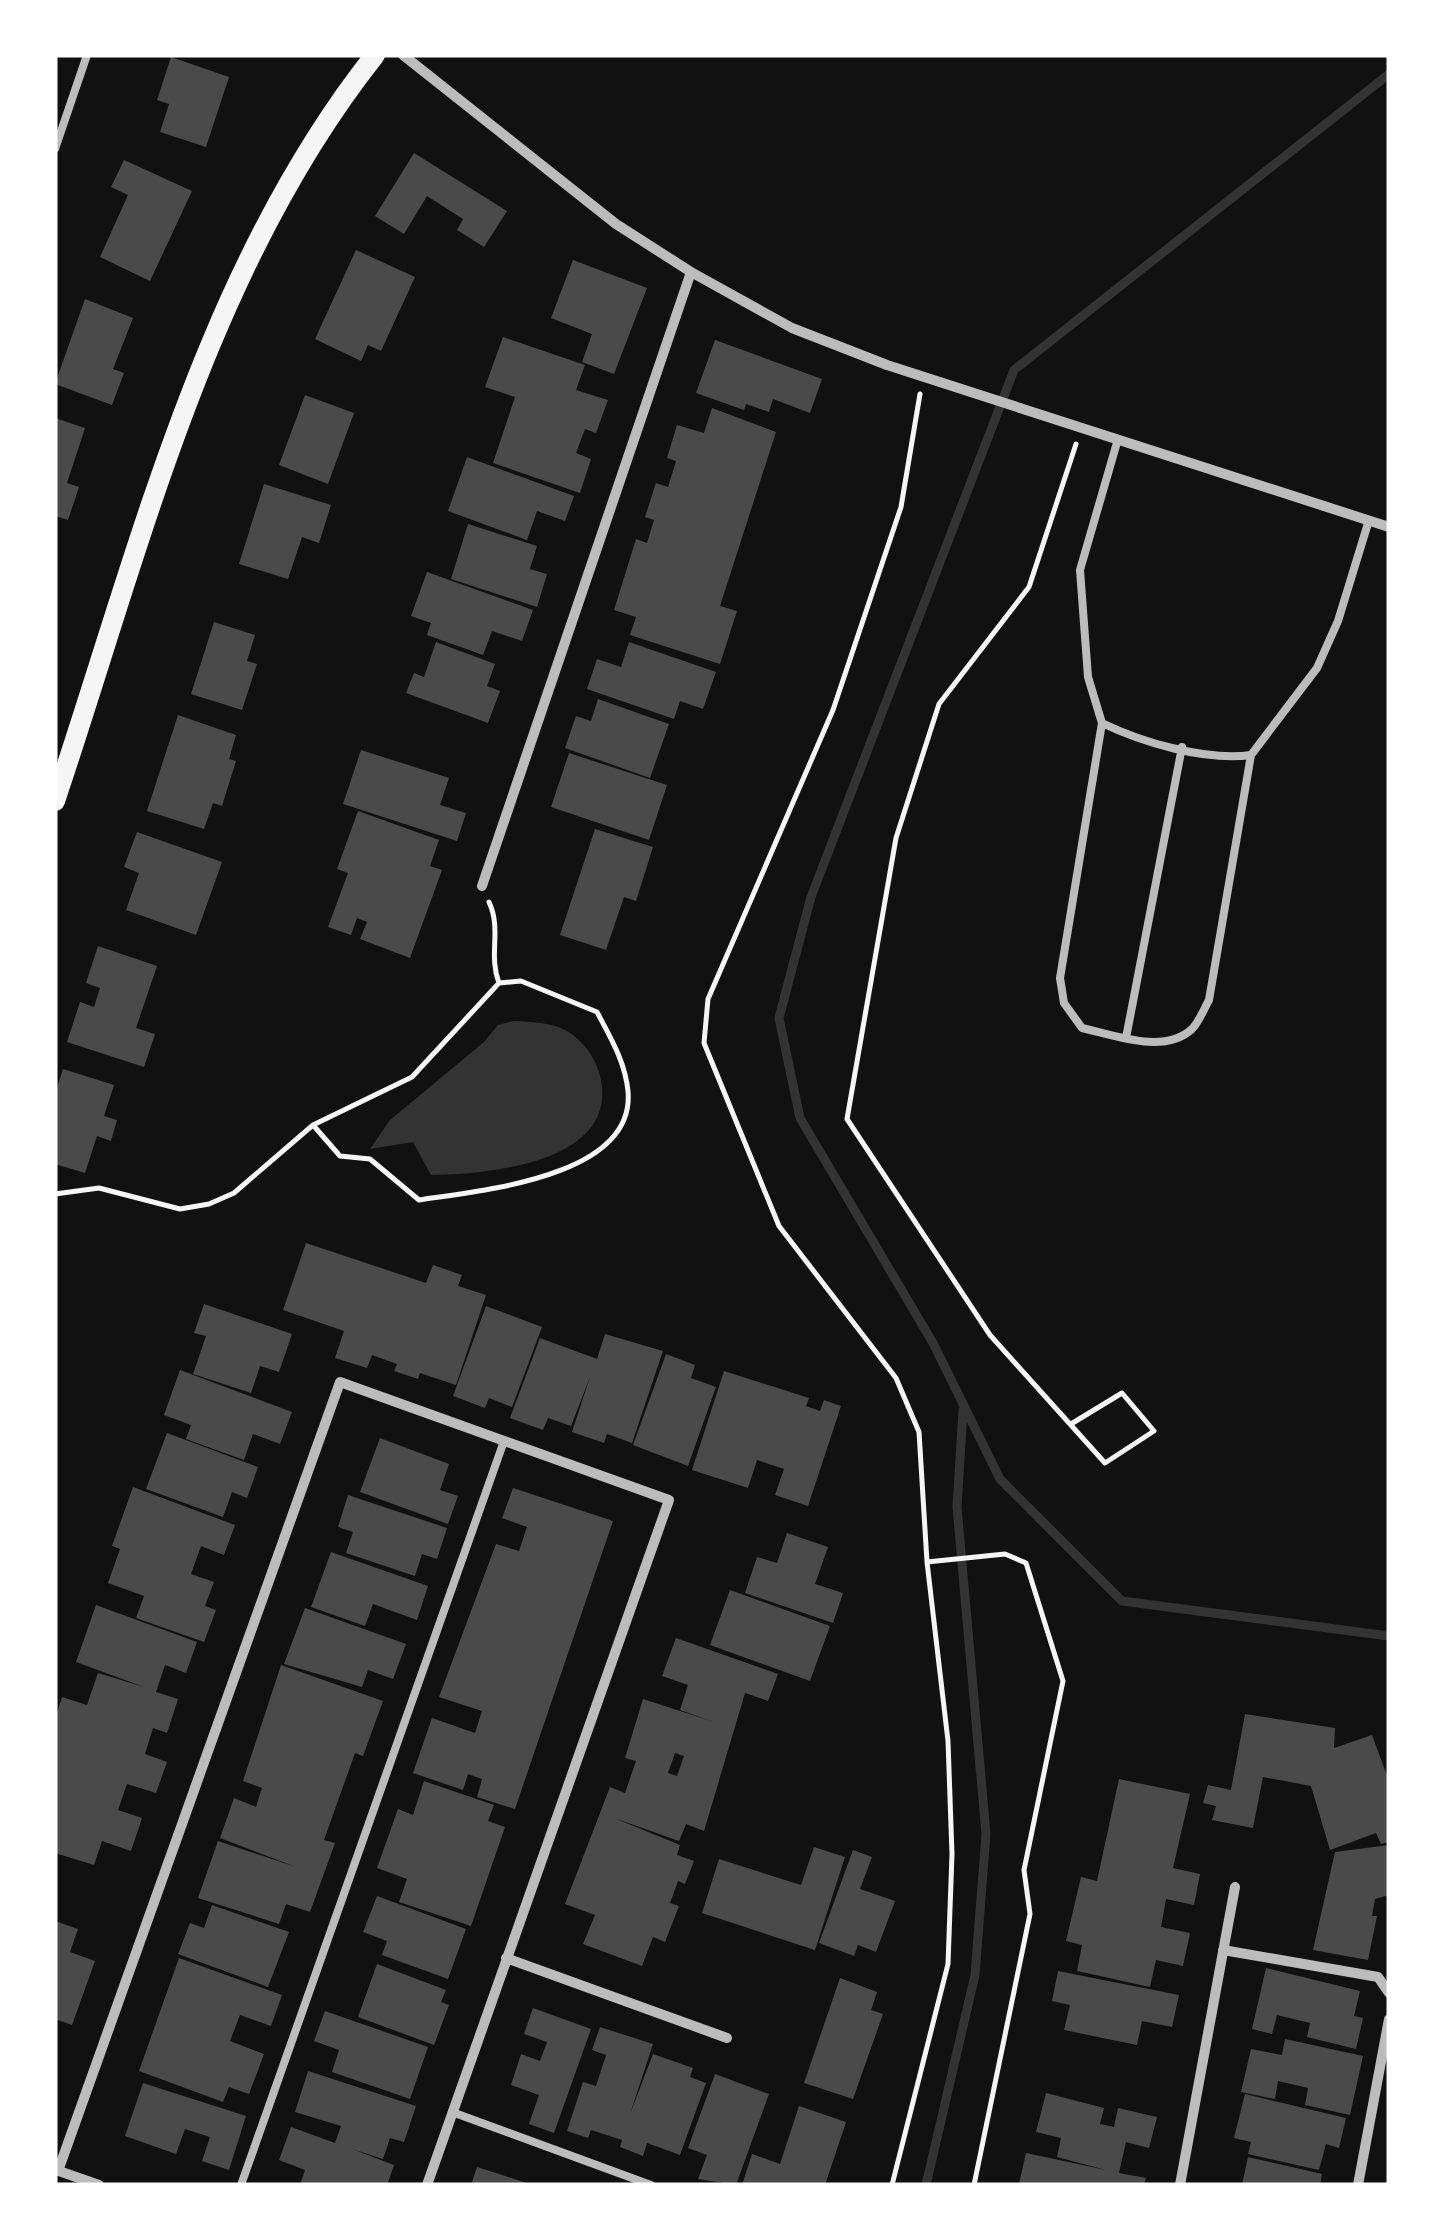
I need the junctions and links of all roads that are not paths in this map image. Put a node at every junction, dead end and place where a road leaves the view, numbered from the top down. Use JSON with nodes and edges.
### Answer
{"nodes":[{"id":1,"x":88,"y":55,"type":"edge"},
{"id":2,"x":376,"y":55,"type":"edge"},
{"id":3,"x":402,"y":55,"type":"edge"},
{"id":4,"x":55,"y":149,"type":"edge"},
{"id":5,"x":691,"y":272,"type":"junction"},
{"id":6,"x":1118,"y":439,"type":"junction"},
{"id":7,"x":1369,"y":520,"type":"junction"},
{"id":8,"x":1389,"y":527,"type":"edge"},
{"id":9,"x":1102,"y":722,"type":"junction"},
{"id":10,"x":1182,"y":747,"type":"junction"},
{"id":11,"x":1251,"y":755,"type":"junction"},
{"id":12,"x":55,"y":801,"type":"edge"},
{"id":13,"x":482,"y":886,"type":"dead end"},
{"id":14,"x":1126,"y":1038,"type":"junction"},
{"id":15,"x":504,"y":1441,"type":"junction"},
{"id":16,"x":1235,"y":1887,"type":"dead end"},
{"id":17,"x":1223,"y":1950,"type":"junction"},
{"id":18,"x":506,"y":1958,"type":"junction"},
{"id":19,"x":1389,"y":1993,"type":"edge"},
{"id":20,"x":1389,"y":2019,"type":"edge"},
{"id":21,"x":727,"y":2038,"type":"dead end"},
{"id":22,"x":452,"y":2112,"type":"junction"},
{"id":23,"x":57,"y":2170,"type":"edge"},
{"id":24,"x":99,"y":2185,"type":"edge"},
{"id":25,"x":242,"y":2185,"type":"edge"},
{"id":26,"x":427,"y":2185,"type":"edge"},
{"id":27,"x":651,"y":2185,"type":"edge"},
{"id":28,"x":1180,"y":2185,"type":"edge"},
{"id":29,"x":1358,"y":2185,"type":"edge"}],
"edges":[{"from":1,"to":4,"type":"lane"},
{"from":2,"to":12,"type":"main road"},
{"from":3,"to":5,"type":"street"},
{"from":5,"to":6,"type":"street"},
{"from":5,"to":13,"type":"street"},
{"from":6,"to":7,"type":"street"},
{"from":6,"to":9,"type":"lane"},
{"from":7,"to":8,"type":"street"},
{"from":7,"to":11,"type":"lane"},
{"from":9,"to":10,"type":"lane"},
{"from":9,"to":14,"type":"lane"},
{"from":10,"to":11,"type":"lane"},
{"from":10,"to":14,"type":"lane"},
{"from":11,"to":14,"type":"lane"},
{"from":15,"to":18,"type":"street"},
{"from":15,"to":23,"type":"street"},
{"from":15,"to":25,"type":"lane"},
{"from":16,"to":17,"type":"street"},
{"from":17,"to":19,"type":"street"},
{"from":17,"to":28,"type":"street"},
{"from":18,"to":21,"type":"street"},
{"from":18,"to":22,"type":"street"},
{"from":20,"to":29,"type":"street"},
{"from":22,"to":26,"type":"street"},
{"from":22,"to":27,"type":"lane"},
{"from":23,"to":24,"type":"street"}]}
